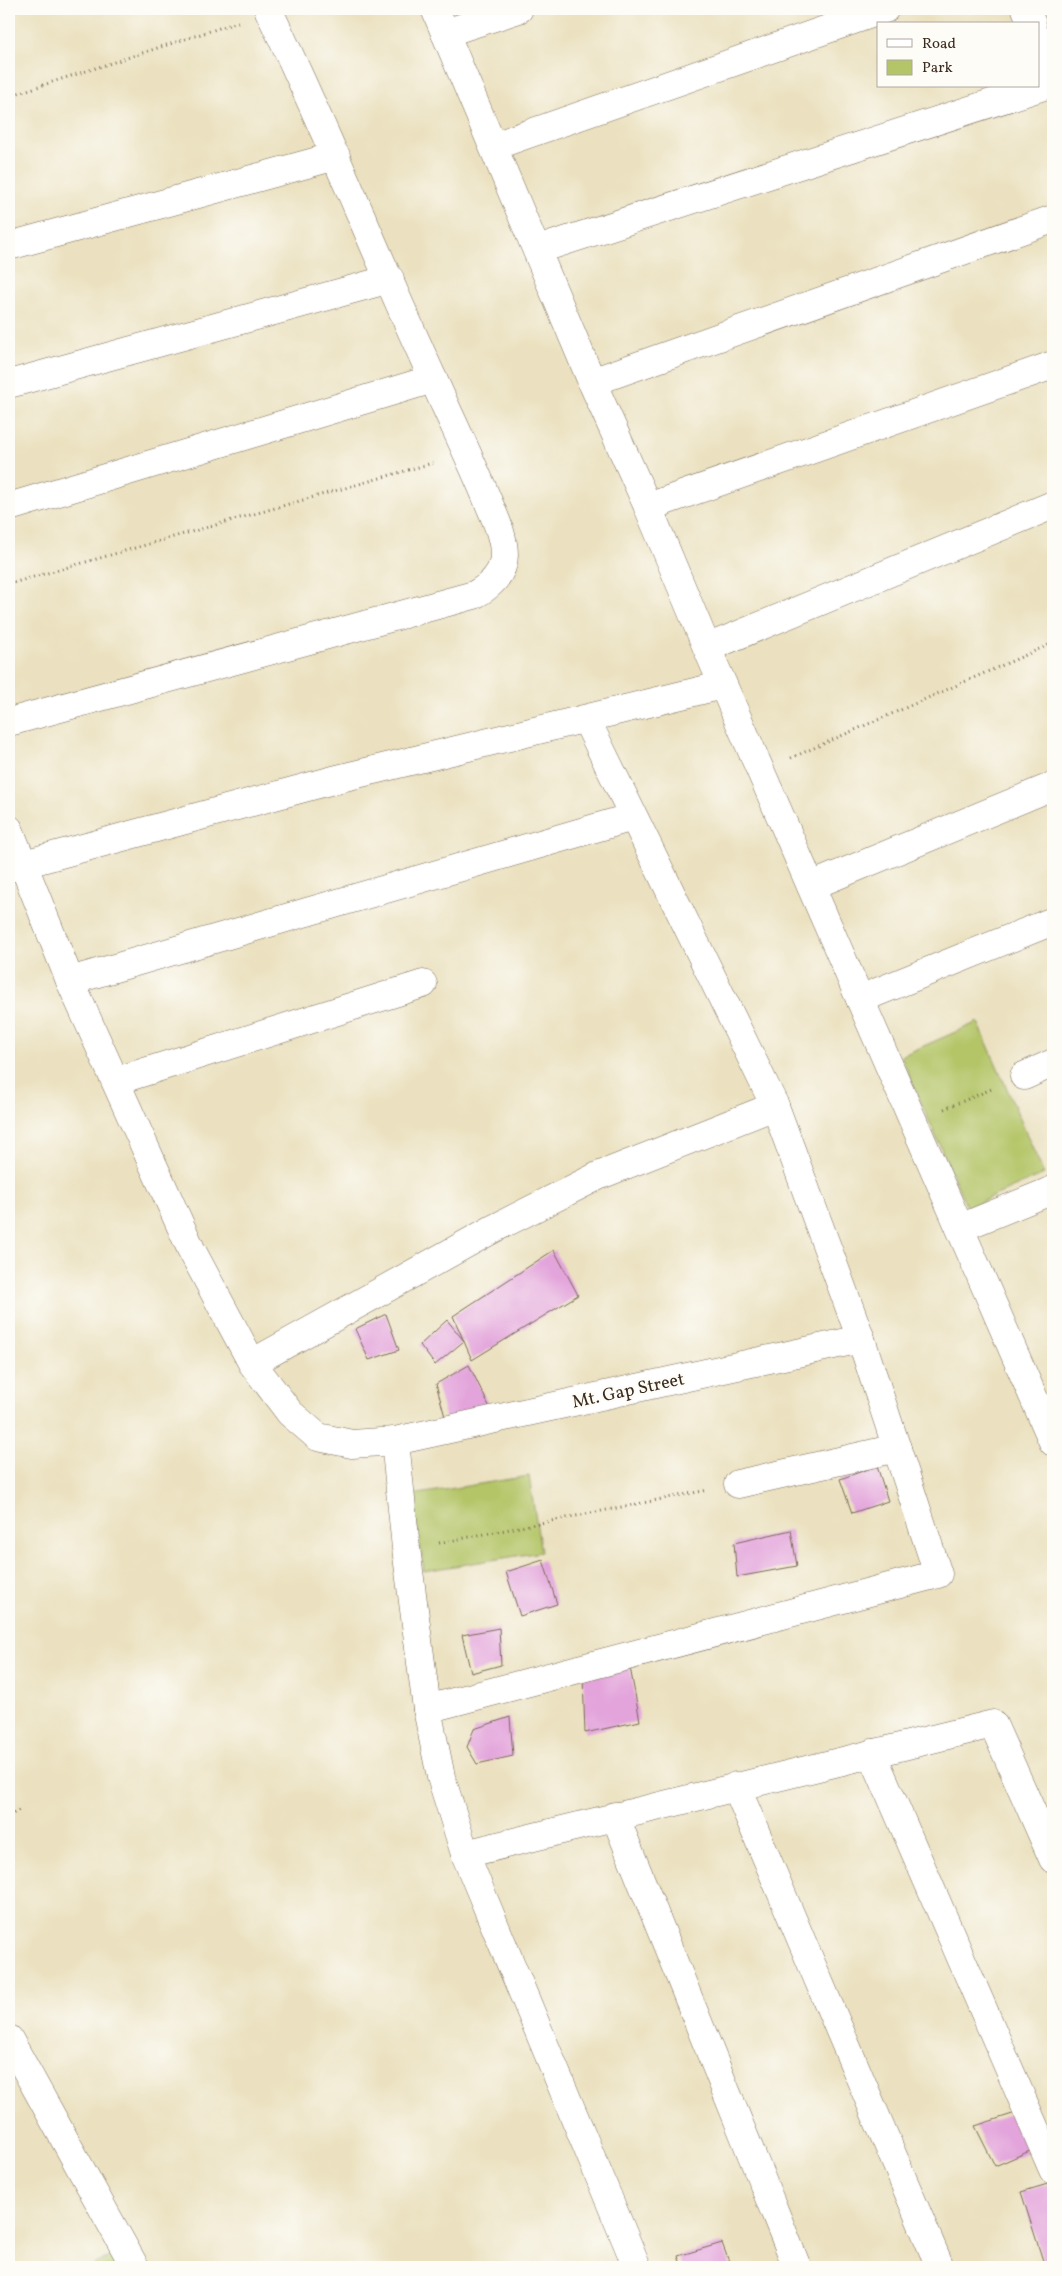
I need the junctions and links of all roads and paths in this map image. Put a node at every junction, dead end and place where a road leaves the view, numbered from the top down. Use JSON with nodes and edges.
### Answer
{"nodes":[{"id":1,"x":435,"y":9,"type":"edge"},
{"id":2,"x":519,"y":9,"type":"edge"},
{"id":3,"x":885,"y":9,"type":"edge"},
{"id":4,"x":1026,"y":9,"type":"edge"},
{"id":5,"x":268,"y":10,"type":"edge"},
{"id":6,"x":1031,"y":22,"type":"edge"},
{"id":7,"x":445,"y":34,"type":"junction"},
{"id":8,"x":1040,"y":44,"type":"edge"},
{"id":9,"x":1053,"y":77,"type":"edge"},
{"id":10,"x":1053,"y":83,"type":"edge"},
{"id":11,"x":1040,"y":87,"type":"edge"},
{"id":12,"x":1038,"y":88,"type":"edge"},
{"id":13,"x":9,"y":96,"type":"edge"},
{"id":14,"x":494,"y":146,"type":"junction"},
{"id":15,"x":336,"y":156,"type":"junction"},
{"id":16,"x":1053,"y":219,"type":"edge"},
{"id":17,"x":9,"y":246,"type":"edge"},
{"id":18,"x":537,"y":250,"type":"junction"},
{"id":19,"x":390,"y":279,"type":"junction"},
{"id":20,"x":1053,"y":365,"type":"edge"},
{"id":21,"x":433,"y":380,"type":"junction"},
{"id":22,"x":592,"y":382,"type":"junction"},
{"id":23,"x":9,"y":384,"type":"edge"},
{"id":24,"x":468,"y":453,"type":"junction"},
{"id":25,"x":1053,"y":505,"type":"edge"},
{"id":26,"x":9,"y":507,"type":"edge"},
{"id":27,"x":648,"y":507,"type":"junction"},
{"id":28,"x":9,"y":584,"type":"edge"},
{"id":29,"x":1053,"y":643,"type":"edge"},
{"id":30,"x":707,"y":648,"type":"junction"},
{"id":31,"x":723,"y":684,"type":"junction"},
{"id":32,"x":586,"y":719,"type":"junction"},
{"id":33,"x":9,"y":722,"type":"edge"},
{"id":34,"x":761,"y":772,"type":"junction"},
{"id":35,"x":1053,"y":786,"type":"edge"},
{"id":36,"x":633,"y":817,"type":"junction"},
{"id":37,"x":9,"y":829,"type":"edge"},
{"id":38,"x":16,"y":866,"type":"edge"},
{"id":39,"x":811,"y":886,"type":"junction"},
{"id":40,"x":1053,"y":921,"type":"edge"},
{"id":41,"x":70,"y":981,"type":"junction"},
{"id":42,"x":423,"y":984,"type":"dead end"},
{"id":43,"x":860,"y":999,"type":"junction"},
{"id":44,"x":1053,"y":1063,"type":"edge"},
{"id":45,"x":1024,"y":1076,"type":"dead end"},
{"id":46,"x":116,"y":1081,"type":"junction"},
{"id":47,"x":996,"y":1087,"type":"dead end"},
{"id":48,"x":775,"y":1106,"type":"junction"},
{"id":49,"x":936,"y":1112,"type":"dead end"},
{"id":50,"x":1053,"y":1190,"type":"edge"},
{"id":51,"x":960,"y":1228,"type":"junction"},
{"id":52,"x":862,"y":1339,"type":"junction"},
{"id":53,"x":252,"y":1363,"type":"junction"},
{"id":54,"x":1046,"y":1405,"type":"edge"},
{"id":55,"x":395,"y":1441,"type":"junction"},
{"id":56,"x":1053,"y":1442,"type":"edge"},
{"id":57,"x":897,"y":1448,"type":"junction"},
{"id":58,"x":738,"y":1484,"type":"joint"},
{"id":59,"x":430,"y":1544,"type":"dead end"},
{"id":60,"x":427,"y":1709,"type":"junction"},
{"id":61,"x":872,"y":1753,"type":"junction"},
{"id":62,"x":736,"y":1786,"type":"junction"},
{"id":63,"x":19,"y":1810,"type":"dead end"},
{"id":64,"x":9,"y":1816,"type":"edge"},
{"id":65,"x":615,"y":1816,"type":"junction"},
{"id":66,"x":465,"y":1854,"type":"junction"},
{"id":67,"x":1053,"y":1858,"type":"edge"},
{"id":68,"x":9,"y":2039,"type":"edge"},
{"id":69,"x":1053,"y":2170,"type":"edge"},
{"id":70,"x":135,"y":2267,"type":"edge"},
{"id":71,"x":637,"y":2267,"type":"edge"},
{"id":72,"x":797,"y":2267,"type":"edge"},
{"id":73,"x":940,"y":2267,"type":"edge"}],
"edges":[{"from":1,"to":7,"type":"street"},
{"from":2,"to":7,"type":"street"},
{"from":3,"to":14,"type":"street"},
{"from":4,"to":6,"type":"street"},
{"from":5,"to":13,"type":"path"},
{"from":5,"to":15,"type":"street"},
{"from":7,"to":14,"type":"street"},
{"from":8,"to":9,"type":"street"},
{"from":10,"to":11,"type":"street"},
{"from":12,"to":18,"type":"street"},
{"from":14,"to":18,"type":"street"},
{"from":15,"to":17,"type":"street"},
{"from":15,"to":19,"type":"street"},
{"from":16,"to":22,"type":"street"},
{"from":18,"to":22,"type":"street"},
{"from":19,"to":21,"type":"street"},
{"from":19,"to":23,"type":"street"},
{"from":20,"to":27,"type":"street"},
{"from":21,"to":24,"type":"street"},
{"from":21,"to":26,"type":"street"},
{"from":22,"to":27,"type":"street"},
{"from":24,"to":28,"type":"path"},
{"from":24,"to":33,"type":"street"},
{"from":25,"to":30,"type":"street"},
{"from":27,"to":30,"type":"street"},
{"from":29,"to":34,"type":"path"},
{"from":30,"to":31,"type":"street"},
{"from":31,"to":32,"type":"street"},
{"from":31,"to":34,"type":"street"},
{"from":32,"to":36,"type":"street"},
{"from":32,"to":38,"type":"street"},
{"from":34,"to":39,"type":"street"},
{"from":35,"to":39,"type":"street"},
{"from":36,"to":41,"type":"street"},
{"from":36,"to":48,"type":"street"},
{"from":37,"to":38,"type":"street","name":"Mt. Gap Street"},
{"from":38,"to":41,"type":"street","name":"Mt. Gap Street"},
{"from":39,"to":43,"type":"street"},
{"from":40,"to":43,"type":"street"},
{"from":41,"to":46,"type":"street","name":"Mt. Gap Street"},
{"from":42,"to":46,"type":"street"},
{"from":43,"to":51,"type":"street"},
{"from":44,"to":45,"type":"street"},
{"from":46,"to":53,"type":"street","name":"Mt. Gap Street"},
{"from":47,"to":49,"type":"path"},
{"from":48,"to":52,"type":"street"},
{"from":48,"to":53,"type":"street"},
{"from":50,"to":51,"type":"street"},
{"from":51,"to":54,"type":"street"},
{"from":52,"to":55,"type":"street","name":"Mt. Gap Street"},
{"from":52,"to":57,"type":"street"},
{"from":53,"to":55,"type":"street","name":"Mt. Gap Street"},
{"from":54,"to":56,"type":"street"},
{"from":55,"to":60,"type":"street"},
{"from":57,"to":58,"type":"street"},
{"from":57,"to":60,"type":"street"},
{"from":58,"to":59,"type":"path"},
{"from":60,"to":66,"type":"street"},
{"from":61,"to":62,"type":"street"},
{"from":61,"to":67,"type":"street"},
{"from":61,"to":69,"type":"street"},
{"from":62,"to":65,"type":"street"},
{"from":62,"to":73,"type":"street"},
{"from":63,"to":64,"type":"path"},
{"from":65,"to":66,"type":"street"},
{"from":65,"to":72,"type":"street"},
{"from":66,"to":71,"type":"street"},
{"from":68,"to":70,"type":"street"}]}
